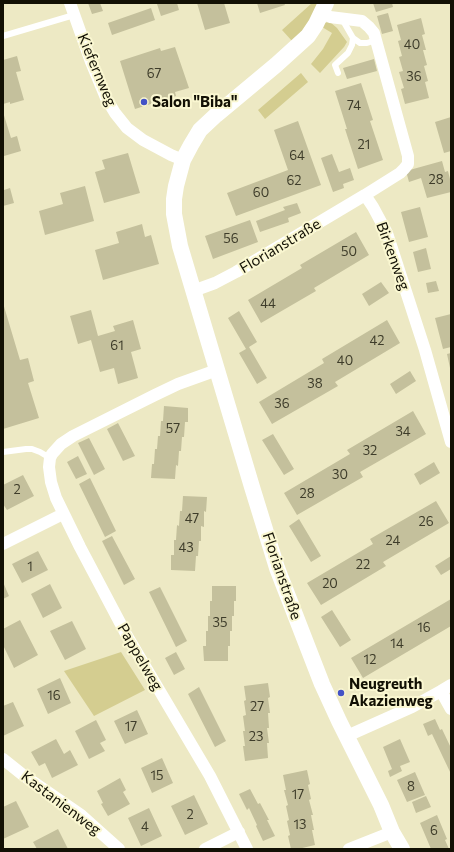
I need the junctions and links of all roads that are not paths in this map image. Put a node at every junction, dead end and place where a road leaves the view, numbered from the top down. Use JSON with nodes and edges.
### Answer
{"nodes":[{"id":1,"x":70,"y":3,"type":"edge"},
{"id":2,"x":324,"y":8,"type":"edge"},
{"id":3,"x":74,"y":15,"type":"junction"},
{"id":4,"x":342,"y":19,"type":"junction"},
{"id":5,"x":3,"y":36,"type":"edge"},
{"id":6,"x":353,"y":38,"type":"junction"},
{"id":7,"x":376,"y":40,"type":"junction"},
{"id":8,"x":338,"y":73,"type":"dead end"},
{"id":9,"x":183,"y":160,"type":"junction"},
{"id":10,"x":365,"y":195,"type":"junction"},
{"id":11,"x":193,"y":292,"type":"junction"},
{"id":12,"x":217,"y":370,"type":"junction"},
{"id":13,"x":451,"y":442,"type":"edge"},
{"id":14,"x":3,"y":452,"type":"edge"},
{"id":15,"x":50,"y":458,"type":"junction"},
{"id":16,"x":63,"y":514,"type":"junction"},
{"id":17,"x":3,"y":544,"type":"edge"},
{"id":18,"x":446,"y":688,"type":"edge"},
{"id":19,"x":451,"y":709,"type":"edge"},
{"id":20,"x":347,"y":736,"type":"junction"},
{"id":21,"x":3,"y":759,"type":"edge"},
{"id":22,"x":239,"y":832,"type":"junction"},
{"id":23,"x":392,"y":832,"type":"junction"},
{"id":24,"x":119,"y":849,"type":"edge"},
{"id":25,"x":205,"y":849,"type":"edge"},
{"id":26,"x":247,"y":849,"type":"edge"},
{"id":27,"x":349,"y":849,"type":"edge"},
{"id":28,"x":402,"y":849,"type":"edge"}],
"edges":[{"from":1,"to":3,"type":"street","name":"Kiefernweg"},
{"from":2,"to":4,"type":"street"},
{"from":2,"to":9,"type":"street","name":"Florianstraße"},
{"from":3,"to":5,"type":"lane","name":"Kiefernweg"},
{"from":3,"to":9,"type":"street","name":"Kiefernweg"},
{"from":4,"to":6,"type":"lane"},
{"from":4,"to":7,"type":"street"},
{"from":6,"to":7,"type":"lane"},
{"from":6,"to":8,"type":"lane"},
{"from":7,"to":10,"type":"street"},
{"from":9,"to":11,"type":"street","name":"Florianstraße"},
{"from":10,"to":11,"type":"street","name":"Florianstraße"},
{"from":10,"to":13,"type":"street","name":"Birkenweg"},
{"from":11,"to":12,"type":"street","name":"Florianstraße"},
{"from":12,"to":15,"type":"street"},
{"from":12,"to":20,"type":"street","name":"Florianstraße"},
{"from":14,"to":15,"type":"lane"},
{"from":15,"to":16,"type":"street","name":"Pappelweg"},
{"from":16,"to":17,"type":"street"},
{"from":16,"to":22,"type":"street","name":"Pappelweg"},
{"from":18,"to":19,"type":"street"},
{"from":18,"to":20,"type":"street"},
{"from":20,"to":23,"type":"street","name":"Florianstraße"},
{"from":21,"to":24,"type":"street","name":"Kastanienweg"},
{"from":22,"to":25,"type":"street"},
{"from":22,"to":26,"type":"street","name":"Pappelweg"},
{"from":23,"to":27,"type":"street"},
{"from":23,"to":28,"type":"street","name":"Florianstraße"}]}
